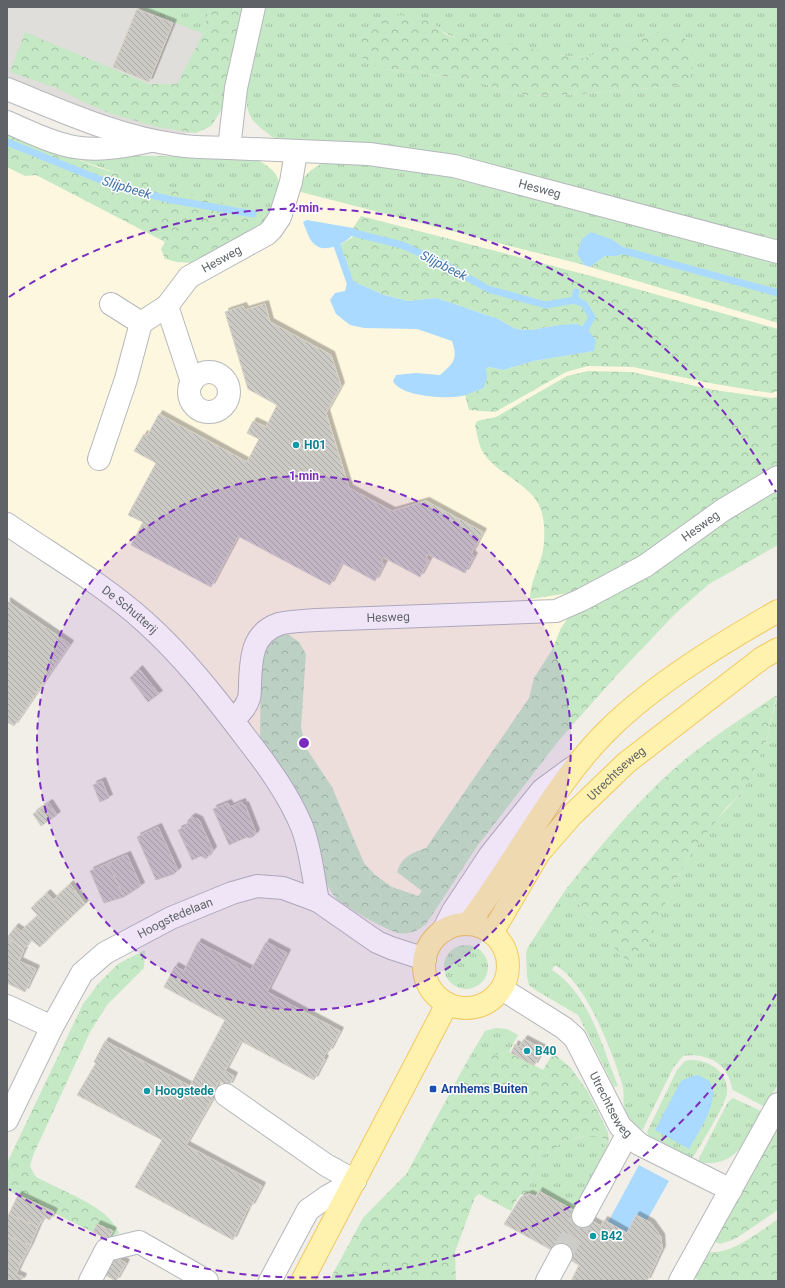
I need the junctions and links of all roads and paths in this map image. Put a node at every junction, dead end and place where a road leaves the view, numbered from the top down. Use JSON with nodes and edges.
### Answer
{"nodes":[{"id":1,"x":254,"y":7,"type":"edge"},
{"id":2,"x":7,"y":89,"type":"edge"},
{"id":3,"x":7,"y":122,"type":"edge"},
{"id":4,"x":153,"y":140,"type":"junction"},
{"id":5,"x":229,"y":148,"type":"junction"},
{"id":6,"x":296,"y":152,"type":"junction"},
{"id":7,"x":778,"y":252,"type":"edge"},
{"id":8,"x":111,"y":304,"type":"dead end"},
{"id":9,"x":167,"y":306,"type":"junction"},
{"id":10,"x":141,"y":323,"type":"junction"},
{"id":11,"x":192,"y":382,"type":"dead end"},
{"id":12,"x":100,"y":459,"type":"dead end"},
{"id":13,"x":778,"y":477,"type":"edge"},
{"id":14,"x":7,"y":524,"type":"edge"},
{"id":15,"x":778,"y":611,"type":"edge"},
{"id":16,"x":778,"y":649,"type":"edge"},
{"id":17,"x":233,"y":720,"type":"junction"},
{"id":18,"x":578,"y":764,"type":"junction"},
{"id":19,"x":318,"y":901,"type":"junction"},
{"id":20,"x":468,"y":924,"type":"junction"},
{"id":21,"x":443,"y":931,"type":"junction"},
{"id":22,"x":492,"y":933,"type":"junction"},
{"id":23,"x":424,"y":958,"type":"junction"},
{"id":24,"x":507,"y":993,"type":"junction"},
{"id":25,"x":447,"y":1004,"type":"junction"},
{"id":26,"x":7,"y":1006,"type":"edge"},
{"id":27,"x":52,"y":1027,"type":"junction"},
{"id":28,"x":226,"y":1095,"type":"dead end"},
{"id":29,"x":778,"y":1104,"type":"edge"},
{"id":30,"x":7,"y":1120,"type":"edge"},
{"id":31,"x":627,"y":1135,"type":"junction"},
{"id":32,"x":355,"y":1181,"type":"junction"},
{"id":33,"x":731,"y":1190,"type":"junction"},
{"id":34,"x":583,"y":1216,"type":"tunnel mouth"},
{"id":35,"x":561,"y":1256,"type":"tunnel mouth"},
{"id":36,"x":90,"y":1281,"type":"edge"},
{"id":37,"x":208,"y":1281,"type":"edge"},
{"id":38,"x":270,"y":1281,"type":"edge"},
{"id":39,"x":302,"y":1281,"type":"edge"},
{"id":40,"x":547,"y":1281,"type":"edge"},
{"id":41,"x":680,"y":1281,"type":"edge"}],
"edges":[{"from":1,"to":5,"type":"street"},
{"from":2,"to":4,"type":"street","name":"Hesweg"},
{"from":3,"to":4,"type":"street"},
{"from":4,"to":5,"type":"street","name":"Hesweg"},
{"from":5,"to":6,"type":"street","name":"Hesweg"},
{"from":6,"to":7,"type":"street","name":"Hesweg"},
{"from":6,"to":9,"type":"street","name":"Hesweg"},
{"from":8,"to":10,"type":"street"},
{"from":9,"to":10,"type":"street","name":"Hesweg"},
{"from":9,"to":11,"type":"street"},
{"from":10,"to":12,"type":"street"},
{"from":13,"to":17,"type":"street","name":"Hesweg"},
{"from":14,"to":17,"type":"street","name":"De Schutterij"},
{"from":15,"to":18,"type":"main road"},
{"from":16,"to":22,"type":"main road","name":"Utrechtseweg"},
{"from":17,"to":19,"type":"street"},
{"from":18,"to":20,"type":"main road"},
{"from":18,"to":21,"type":"street"},
{"from":19,"to":23,"type":"street","name":"Hoogstedelaan"},
{"from":19,"to":27,"type":"street","name":"Hoogstedelaan"},
{"from":20,"to":21,"type":"main road"},
{"from":20,"to":22,"type":"main road"},
{"from":21,"to":23,"type":"main road"},
{"from":22,"to":24,"type":"main road"},
{"from":23,"to":25,"type":"main road"},
{"from":24,"to":25,"type":"main road"},
{"from":24,"to":31,"type":"street","name":"Utrechtseweg"},
{"from":25,"to":32,"type":"main road"},
{"from":26,"to":27,"type":"street"},
{"from":27,"to":30,"type":"street","name":"Hoogstedelaan"},
{"from":28,"to":32,"type":"street"},
{"from":29,"to":33,"type":"street"},
{"from":31,"to":33,"type":"street","name":"Utrechtseweg"},
{"from":31,"to":34,"type":"street"},
{"from":32,"to":38,"type":"street"},
{"from":32,"to":39,"type":"main road"},
{"from":33,"to":41,"type":"street"},
{"from":35,"to":40,"type":"street"},
{"from":36,"to":37,"type":"street"}]}
